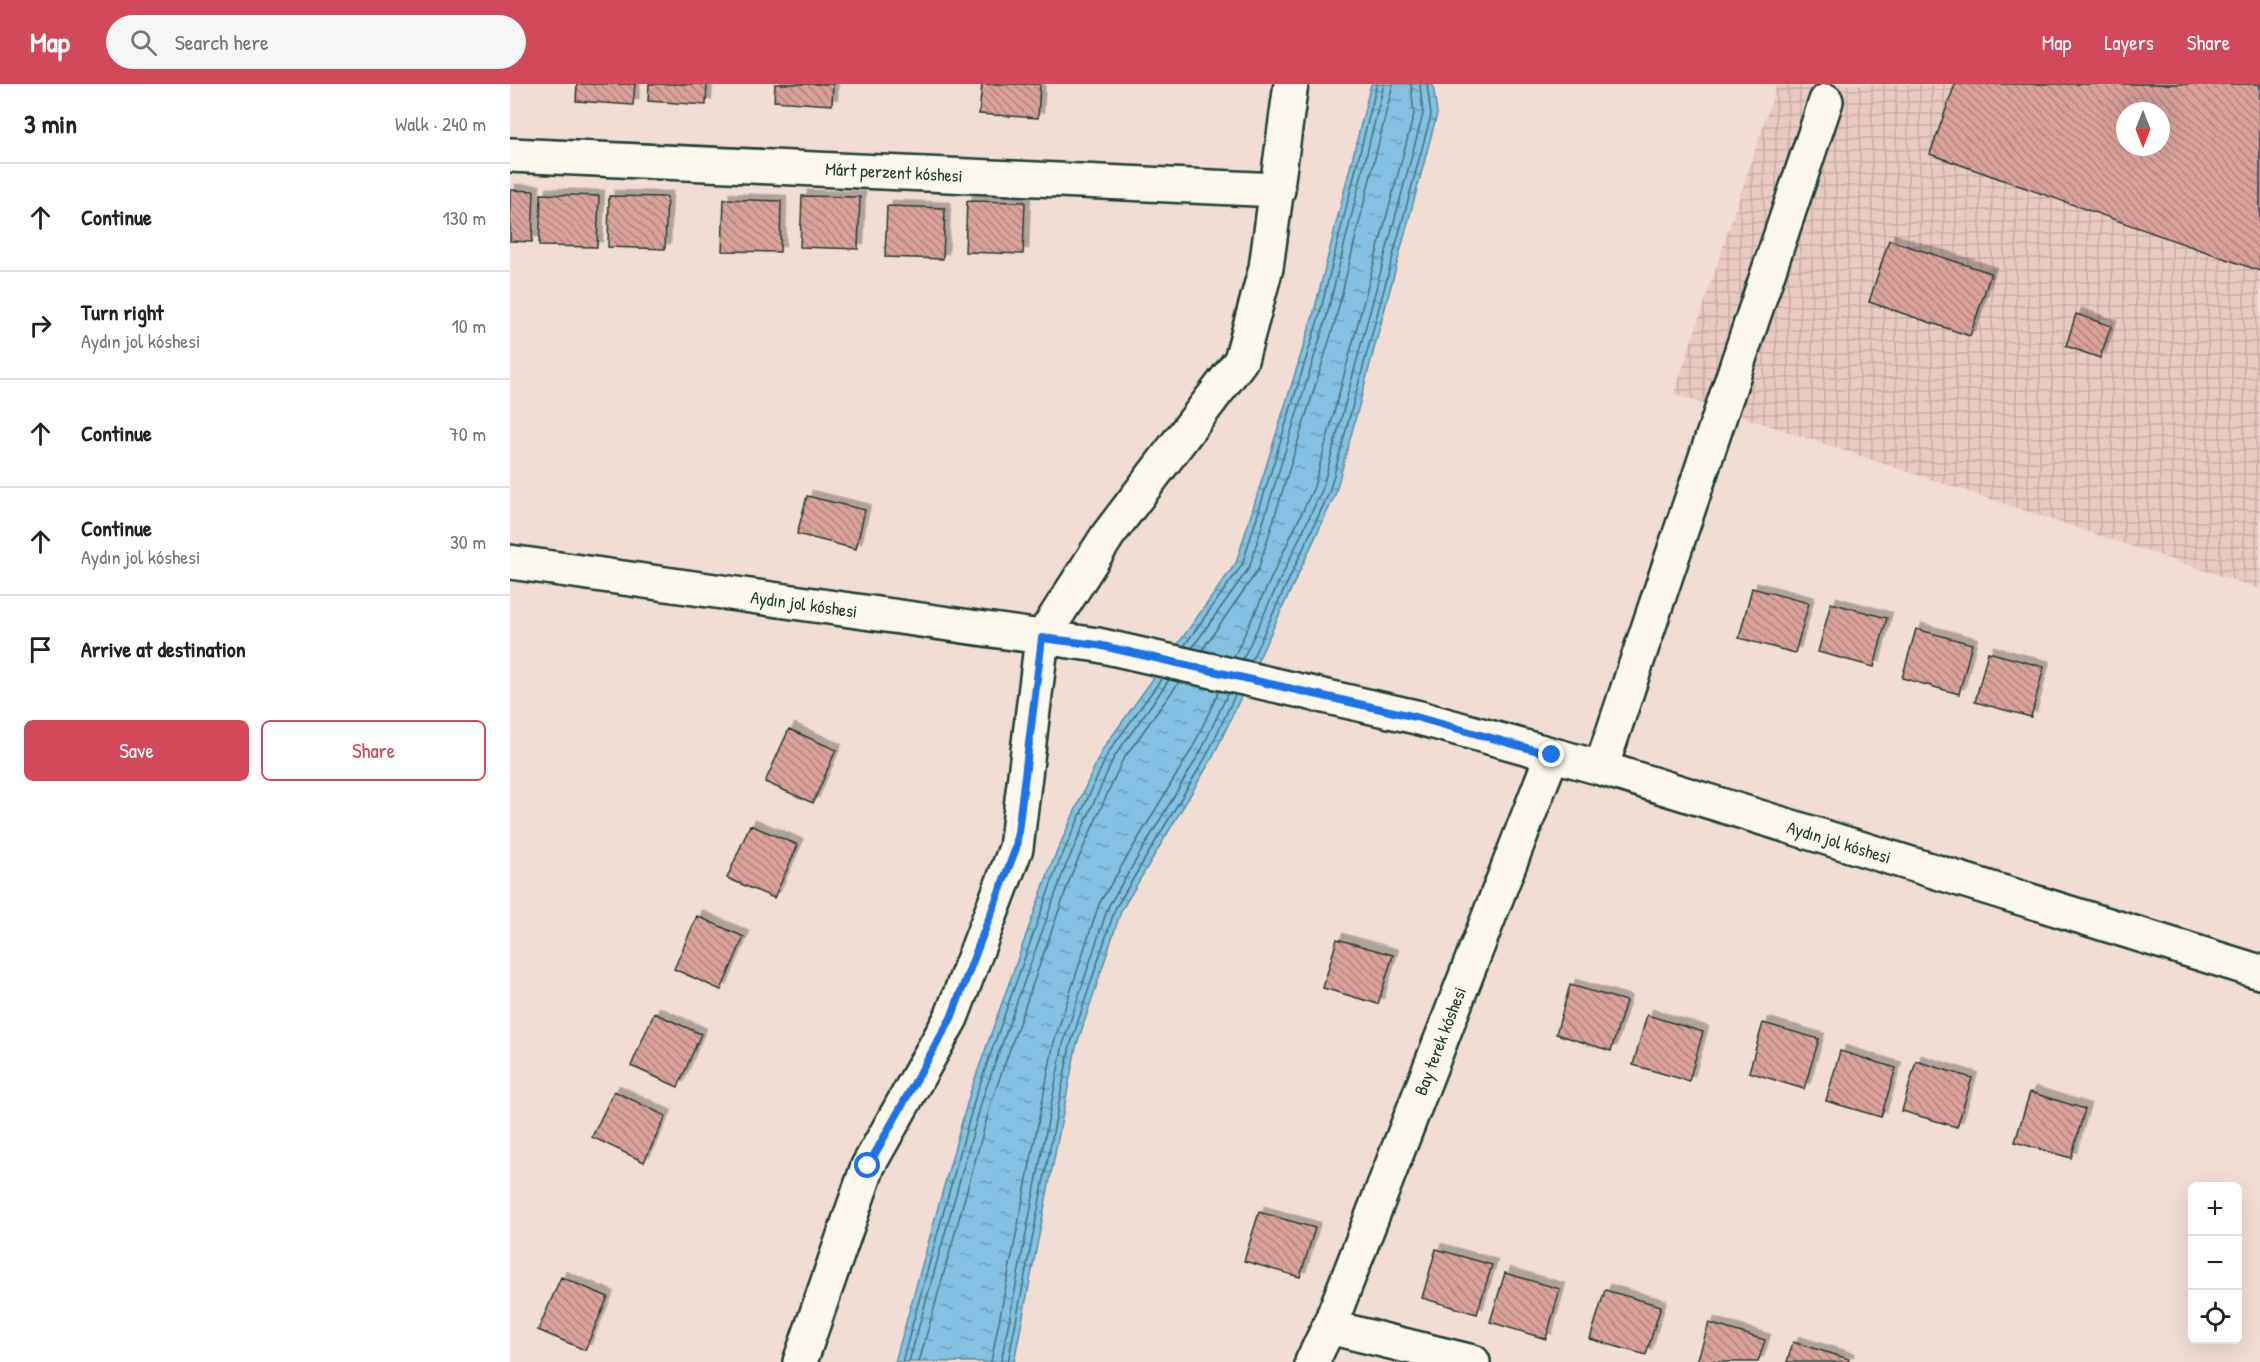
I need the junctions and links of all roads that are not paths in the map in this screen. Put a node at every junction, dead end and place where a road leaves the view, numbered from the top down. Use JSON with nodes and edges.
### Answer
{"nodes":[{"id":1,"x":1292,"y":84,"type":"edge"},
{"id":2,"x":1826,"y":101,"type":"dead end"},
{"id":3,"x":510,"y":155,"type":"edge"},
{"id":4,"x":1278,"y":190,"type":"junction"},
{"id":5,"x":510,"y":562,"type":"edge"},
{"id":6,"x":1042,"y":638,"type":"junction"},
{"id":7,"x":1552,"y":755,"type":"junction"},
{"id":8,"x":1601,"y":768,"type":"junction"},
{"id":9,"x":2260,"y":972,"type":"edge"},
{"id":10,"x":1329,"y":1327,"type":"junction"},
{"id":11,"x":800,"y":1362,"type":"edge"},
{"id":12,"x":1312,"y":1362,"type":"edge"},
{"id":13,"x":1473,"y":1362,"type":"edge"}],
"edges":[{"from":1,"to":4,"type":"street"},
{"from":2,"to":8,"type":"street"},
{"from":3,"to":4,"type":"street","name":"Márt perzent kóshesi"},
{"from":4,"to":6,"type":"street"},
{"from":5,"to":6,"type":"street","name":"Aydın jol kóshesi"},
{"from":6,"to":7,"type":"street","name":"Aydın jol kóshesi"},
{"from":6,"to":11,"type":"street"},
{"from":7,"to":8,"type":"street","name":"Aydın jol kóshesi"},
{"from":7,"to":10,"type":"street","name":"Bay terek kóshesi"},
{"from":8,"to":9,"type":"street","name":"Aydın jol kóshesi"},
{"from":10,"to":12,"type":"street","name":"Bay terek kóshesi"},
{"from":10,"to":13,"type":"street"}]}
